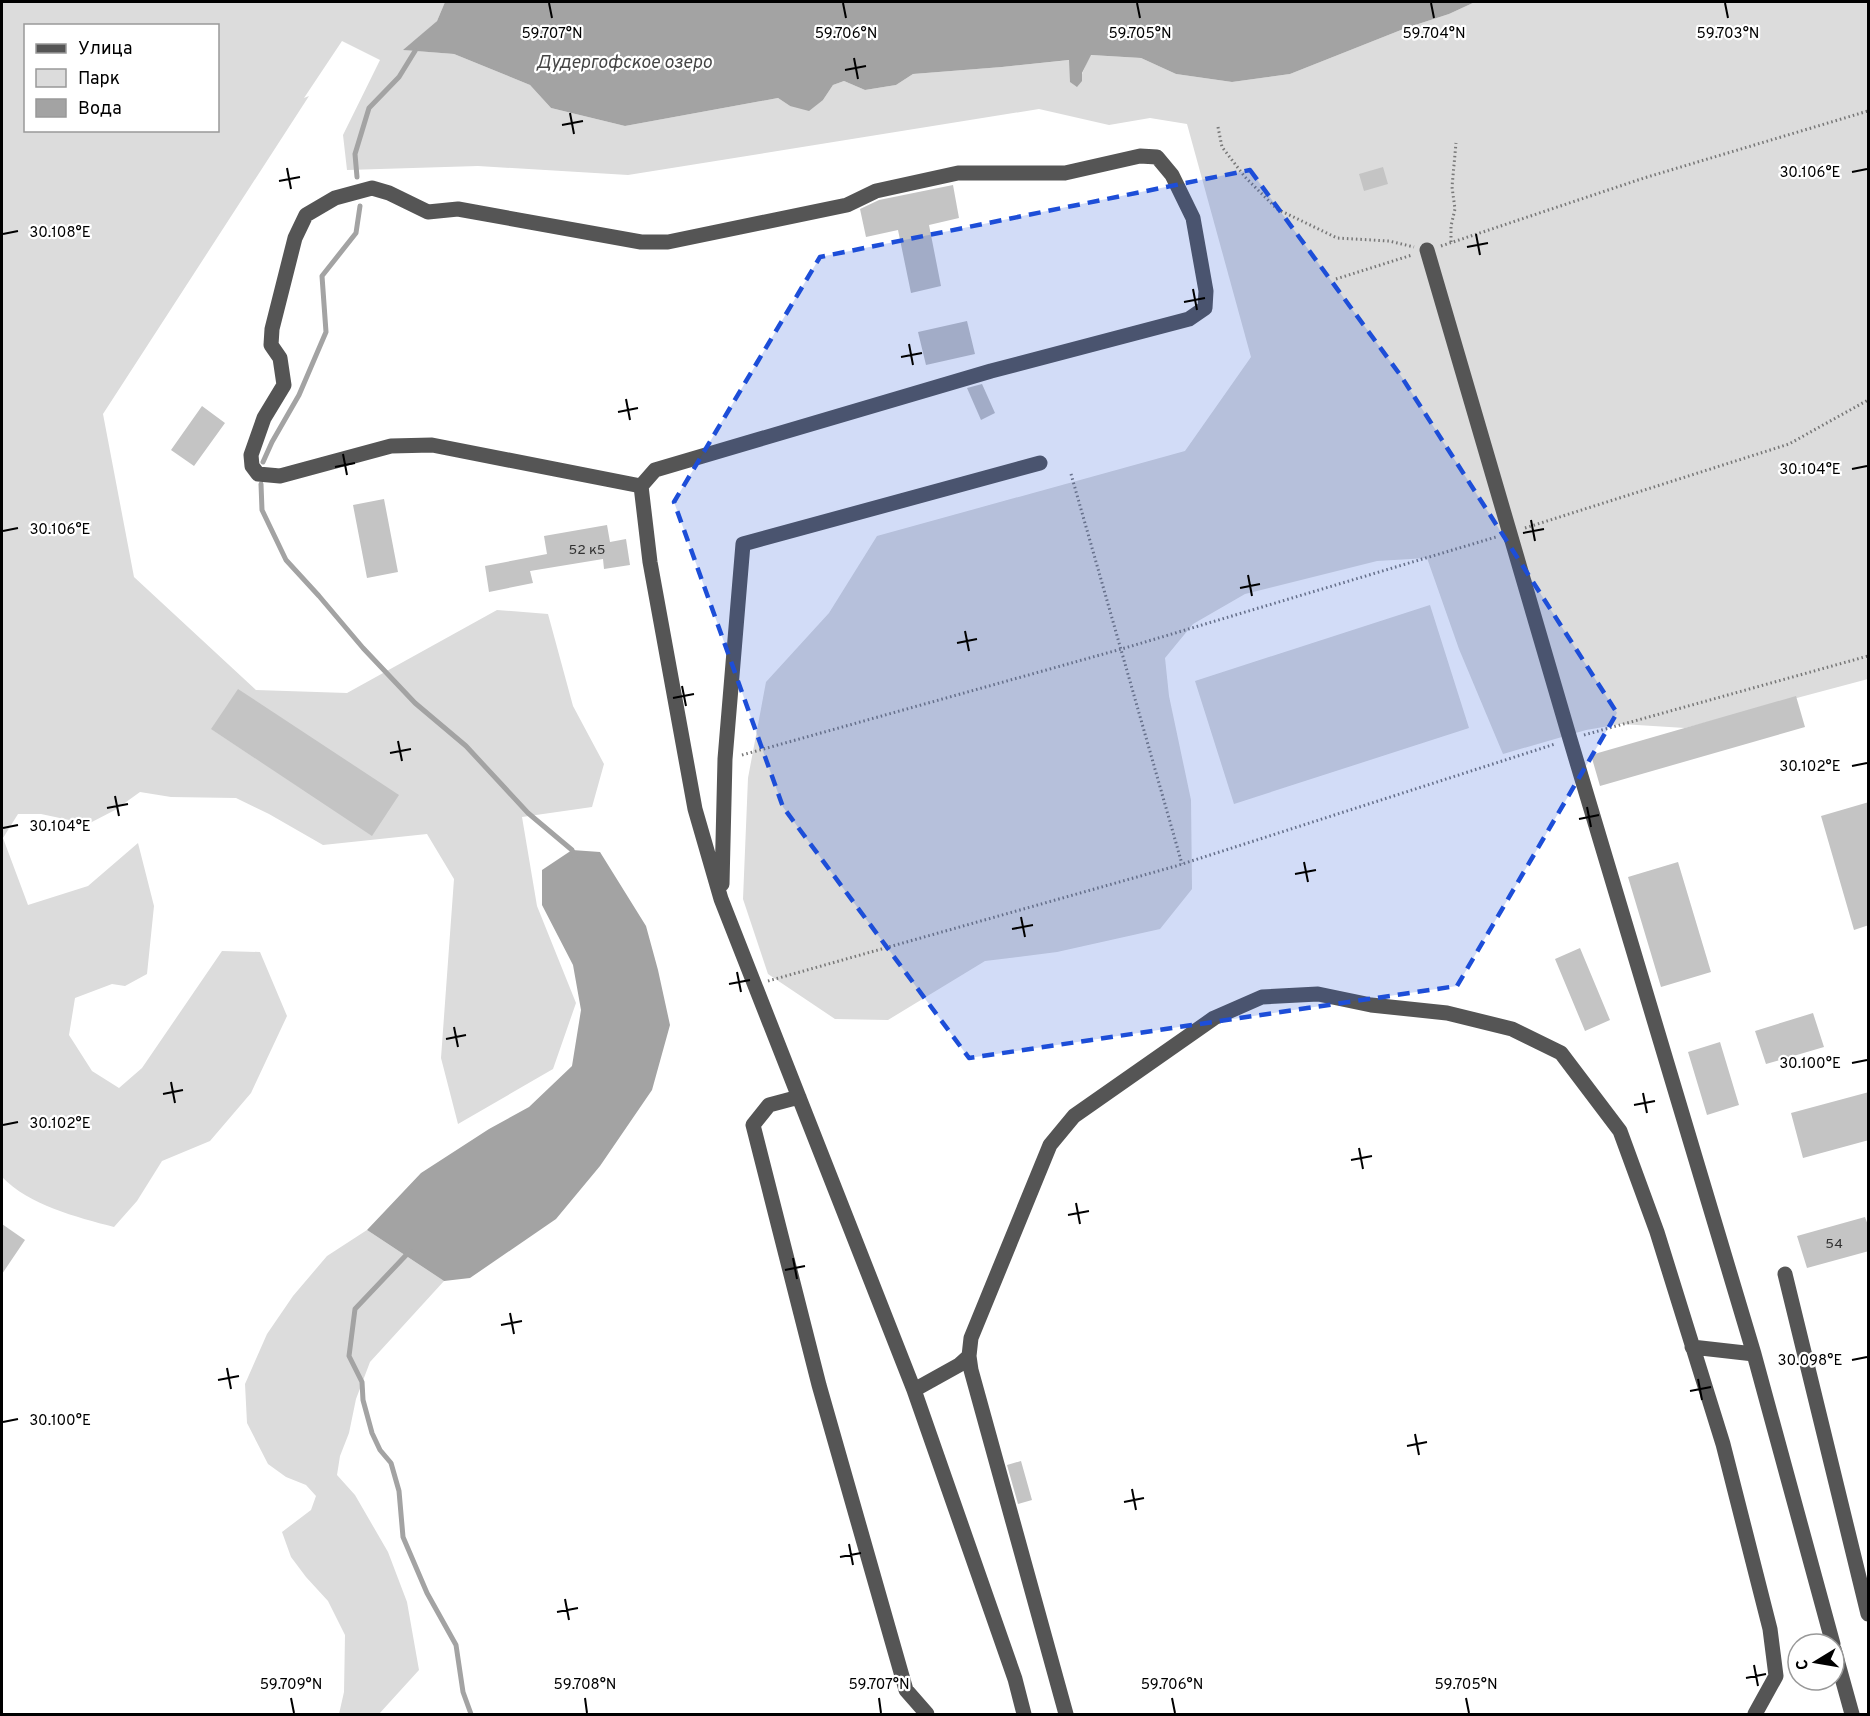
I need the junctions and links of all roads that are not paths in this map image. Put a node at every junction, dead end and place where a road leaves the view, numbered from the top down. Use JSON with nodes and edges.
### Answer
{"nodes":[{"id":1,"x":1427,"y":250,"type":"road end"},
{"id":2,"x":1040,"y":463,"type":"dead end"},
{"id":3,"x":641,"y":486,"type":"junction"},
{"id":4,"x":721,"y":899,"type":"junction"},
{"id":5,"x":799,"y":1097,"type":"junction"},
{"id":6,"x":1785,"y":1275,"type":"dead end"},
{"id":7,"x":1692,"y":1347,"type":"junction"},
{"id":8,"x":1754,"y":1354,"type":"junction"},
{"id":9,"x":969,"y":1356,"type":"junction"},
{"id":10,"x":914,"y":1390,"type":"junction"},
{"id":11,"x":1869,"y":1614,"type":"edge"},
{"id":12,"x":1830,"y":1632,"type":"edge"},
{"id":13,"x":1846,"y":1692,"type":"edge"},
{"id":14,"x":927,"y":1714,"type":"edge"},
{"id":15,"x":1024,"y":1714,"type":"edge"},
{"id":16,"x":1066,"y":1714,"type":"edge"},
{"id":17,"x":1755,"y":1714,"type":"edge"},
{"id":18,"x":1852,"y":1714,"type":"edge"}],
"edges":[{"from":1,"to":8,"type":"street"},
{"from":2,"to":4,"type":"street"},
{"from":3,"to":3,"type":"street"},
{"from":3,"to":4,"type":"street"},
{"from":4,"to":5,"type":"street"},
{"from":5,"to":10,"type":"street"},
{"from":5,"to":14,"type":"street"},
{"from":6,"to":11,"type":"street"},
{"from":7,"to":8,"type":"street"},
{"from":7,"to":9,"type":"street"},
{"from":7,"to":17,"type":"street"},
{"from":8,"to":12,"type":"street"},
{"from":9,"to":10,"type":"street"},
{"from":9,"to":16,"type":"street"},
{"from":10,"to":15,"type":"street"},
{"from":13,"to":18,"type":"street"}]}
